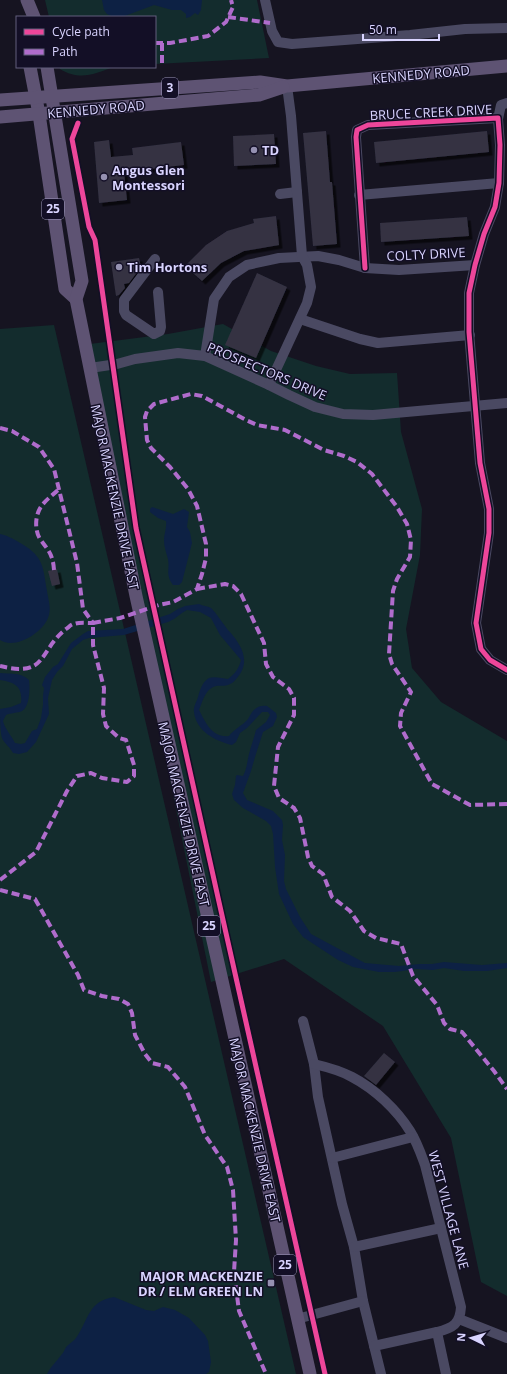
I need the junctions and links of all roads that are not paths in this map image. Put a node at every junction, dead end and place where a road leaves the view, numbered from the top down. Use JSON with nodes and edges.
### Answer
{"nodes":[{"id":1,"x":265,"y":0,"type":"edge"},
{"id":2,"x":26,"y":7,"type":"edge"},
{"id":3,"x":33,"y":16,"type":"edge"},
{"id":4,"x":507,"y":28,"type":"edge"},
{"id":5,"x":507,"y":66,"type":"edge"},
{"id":6,"x":30,"y":68,"type":"edge"},
{"id":7,"x":47,"y":68,"type":"edge"},
{"id":8,"x":287,"y":86,"type":"junction"},
{"id":9,"x":53,"y":97,"type":"junction"},
{"id":10,"x":36,"y":98,"type":"junction"},
{"id":11,"x":0,"y":100,"type":"edge"},
{"id":12,"x":507,"y":103,"type":"edge"},
{"id":13,"x":55,"y":113,"type":"junction"},
{"id":14,"x":39,"y":114,"type":"junction"},
{"id":15,"x":0,"y":117,"type":"edge"},
{"id":16,"x":498,"y":118,"type":"junction"},
{"id":17,"x":499,"y":183,"type":"junction"},
{"id":18,"x":297,"y":192,"type":"junction"},
{"id":19,"x":280,"y":194,"type":"dead end"},
{"id":20,"x":359,"y":195,"type":"junction"},
{"id":21,"x":302,"y":256,"type":"junction"},
{"id":22,"x":154,"y":259,"type":"dead end"},
{"id":23,"x":475,"y":265,"type":"junction"},
{"id":24,"x":365,"y":268,"type":"junction"},
{"id":25,"x":158,"y":292,"type":"dead end"},
{"id":26,"x":76,"y":299,"type":"junction"},
{"id":27,"x":300,"y":319,"type":"junction"},
{"id":28,"x":470,"y":335,"type":"junction"},
{"id":29,"x":205,"y":356,"type":"junction"},
{"id":30,"x":90,"y":368,"type":"junction"},
{"id":31,"x":269,"y":384,"type":"junction"},
{"id":32,"x":507,"y":403,"type":"edge"},
{"id":33,"x":475,"y":406,"type":"junction"},
{"id":34,"x":507,"y":670,"type":"edge"},
{"id":35,"x":303,"y":1021,"type":"dead end"},
{"id":36,"x":314,"y":1064,"type":"junction"},
{"id":37,"x":413,"y":1137,"type":"junction"},
{"id":38,"x":332,"y":1158,"type":"junction"},
{"id":39,"x":441,"y":1228,"type":"junction"},
{"id":40,"x":354,"y":1247,"type":"junction"},
{"id":41,"x":363,"y":1301,"type":"junction"},
{"id":42,"x":297,"y":1318,"type":"junction"},
{"id":43,"x":459,"y":1319,"type":"junction"},
{"id":44,"x":437,"y":1332,"type":"junction"},
{"id":45,"x":507,"y":1338,"type":"edge"},
{"id":46,"x":374,"y":1346,"type":"junction"},
{"id":47,"x":310,"y":1374,"type":"edge"},
{"id":48,"x":381,"y":1374,"type":"edge"},
{"id":49,"x":446,"y":1374,"type":"edge"}],
"edges":[{"from":1,"to":4,"type":"street"},
{"from":2,"to":3,"type":"main road"},
{"from":5,"to":8,"type":"main road","name":"KENNEDY ROAD","number":"3"},
{"from":6,"to":10,"type":"main road","name":"MAJOR MACKENZIE DRIVE EAST","number":"25"},
{"from":7,"to":9,"type":"main road","name":"MAJOR MACKENZIE DRIVE EAST","number":"25"},
{"from":8,"to":9,"type":"main road","name":"KENNEDY ROAD","number":"3"},
{"from":8,"to":13,"type":"main road","name":"KENNEDY ROAD","number":"3"},
{"from":8,"to":18,"type":"street"},
{"from":9,"to":10,"type":"main road","name":"KENNEDY ROAD","number":"3"},
{"from":9,"to":13,"type":"main road","name":"MAJOR MACKENZIE DRIVE EAST","number":"25"},
{"from":10,"to":11,"type":"main road","name":"KENNEDY ROAD","number":"3"},
{"from":10,"to":14,"type":"main road","name":"MAJOR MACKENZIE DRIVE EAST","number":"25"},
{"from":12,"to":16,"type":"street"},
{"from":13,"to":14,"type":"main road","name":"KENNEDY ROAD","number":"3"},
{"from":13,"to":26,"type":"main road","name":"MAJOR MACKENZIE DRIVE EAST","number":"25"},
{"from":14,"to":15,"type":"main road","name":"KENNEDY ROAD","number":"3"},
{"from":14,"to":26,"type":"main road","name":"MAJOR MACKENZIE DRIVE EAST","number":"25"},
{"from":16,"to":17,"type":"street","name":"BRUCE CREEK DRIVE"},
{"from":16,"to":20,"type":"street","name":"BRUCE CREEK DRIVE"},
{"from":17,"to":20,"type":"street"},
{"from":17,"to":23,"type":"street","name":"BRUCE CREEK DRIVE"},
{"from":18,"to":19,"type":"street"},
{"from":18,"to":21,"type":"street"},
{"from":20,"to":24,"type":"street","name":"BRUCE CREEK DRIVE"},
{"from":21,"to":24,"type":"street","name":"COLTY DRIVE"},
{"from":21,"to":27,"type":"street"},
{"from":21,"to":29,"type":"street","name":"COLTY DRIVE"},
{"from":22,"to":25,"type":"street"},
{"from":23,"to":24,"type":"street","name":"COLTY DRIVE"},
{"from":23,"to":28,"type":"street","name":"BRUCE CREEK DRIVE"},
{"from":26,"to":30,"type":"main road","name":"MAJOR MACKENZIE DRIVE EAST","number":"25"},
{"from":27,"to":28,"type":"street"},
{"from":27,"to":31,"type":"street"},
{"from":28,"to":33,"type":"street","name":"BRUCE CREEK DRIVE"},
{"from":29,"to":30,"type":"street","name":"PROSPECTORS DRIVE"},
{"from":29,"to":31,"type":"street","name":"PROSPECTORS DRIVE"},
{"from":30,"to":42,"type":"main road","name":"MAJOR MACKENZIE DRIVE EAST","number":"25"},
{"from":31,"to":33,"type":"street","name":"PROSPECTORS DRIVE"},
{"from":32,"to":33,"type":"street","name":"PROSPECTORS DRIVE"},
{"from":33,"to":34,"type":"street","name":"BRUCE CREEK DRIVE"},
{"from":35,"to":36,"type":"street"},
{"from":36,"to":37,"type":"street","name":"WEST VILLAGE LANE"},
{"from":36,"to":38,"type":"street"},
{"from":37,"to":38,"type":"street"},
{"from":37,"to":39,"type":"street","name":"WEST VILLAGE LANE"},
{"from":38,"to":40,"type":"street"},
{"from":39,"to":40,"type":"street"},
{"from":39,"to":43,"type":"street","name":"WEST VILLAGE LANE"},
{"from":40,"to":41,"type":"street"},
{"from":41,"to":42,"type":"street"},
{"from":41,"to":46,"type":"street"},
{"from":42,"to":47,"type":"main road","name":"MAJOR MACKENZIE DRIVE EAST","number":"25"},
{"from":43,"to":44,"type":"street"},
{"from":43,"to":45,"type":"street"},
{"from":44,"to":46,"type":"street"},
{"from":44,"to":49,"type":"street"},
{"from":46,"to":48,"type":"street"}]}
